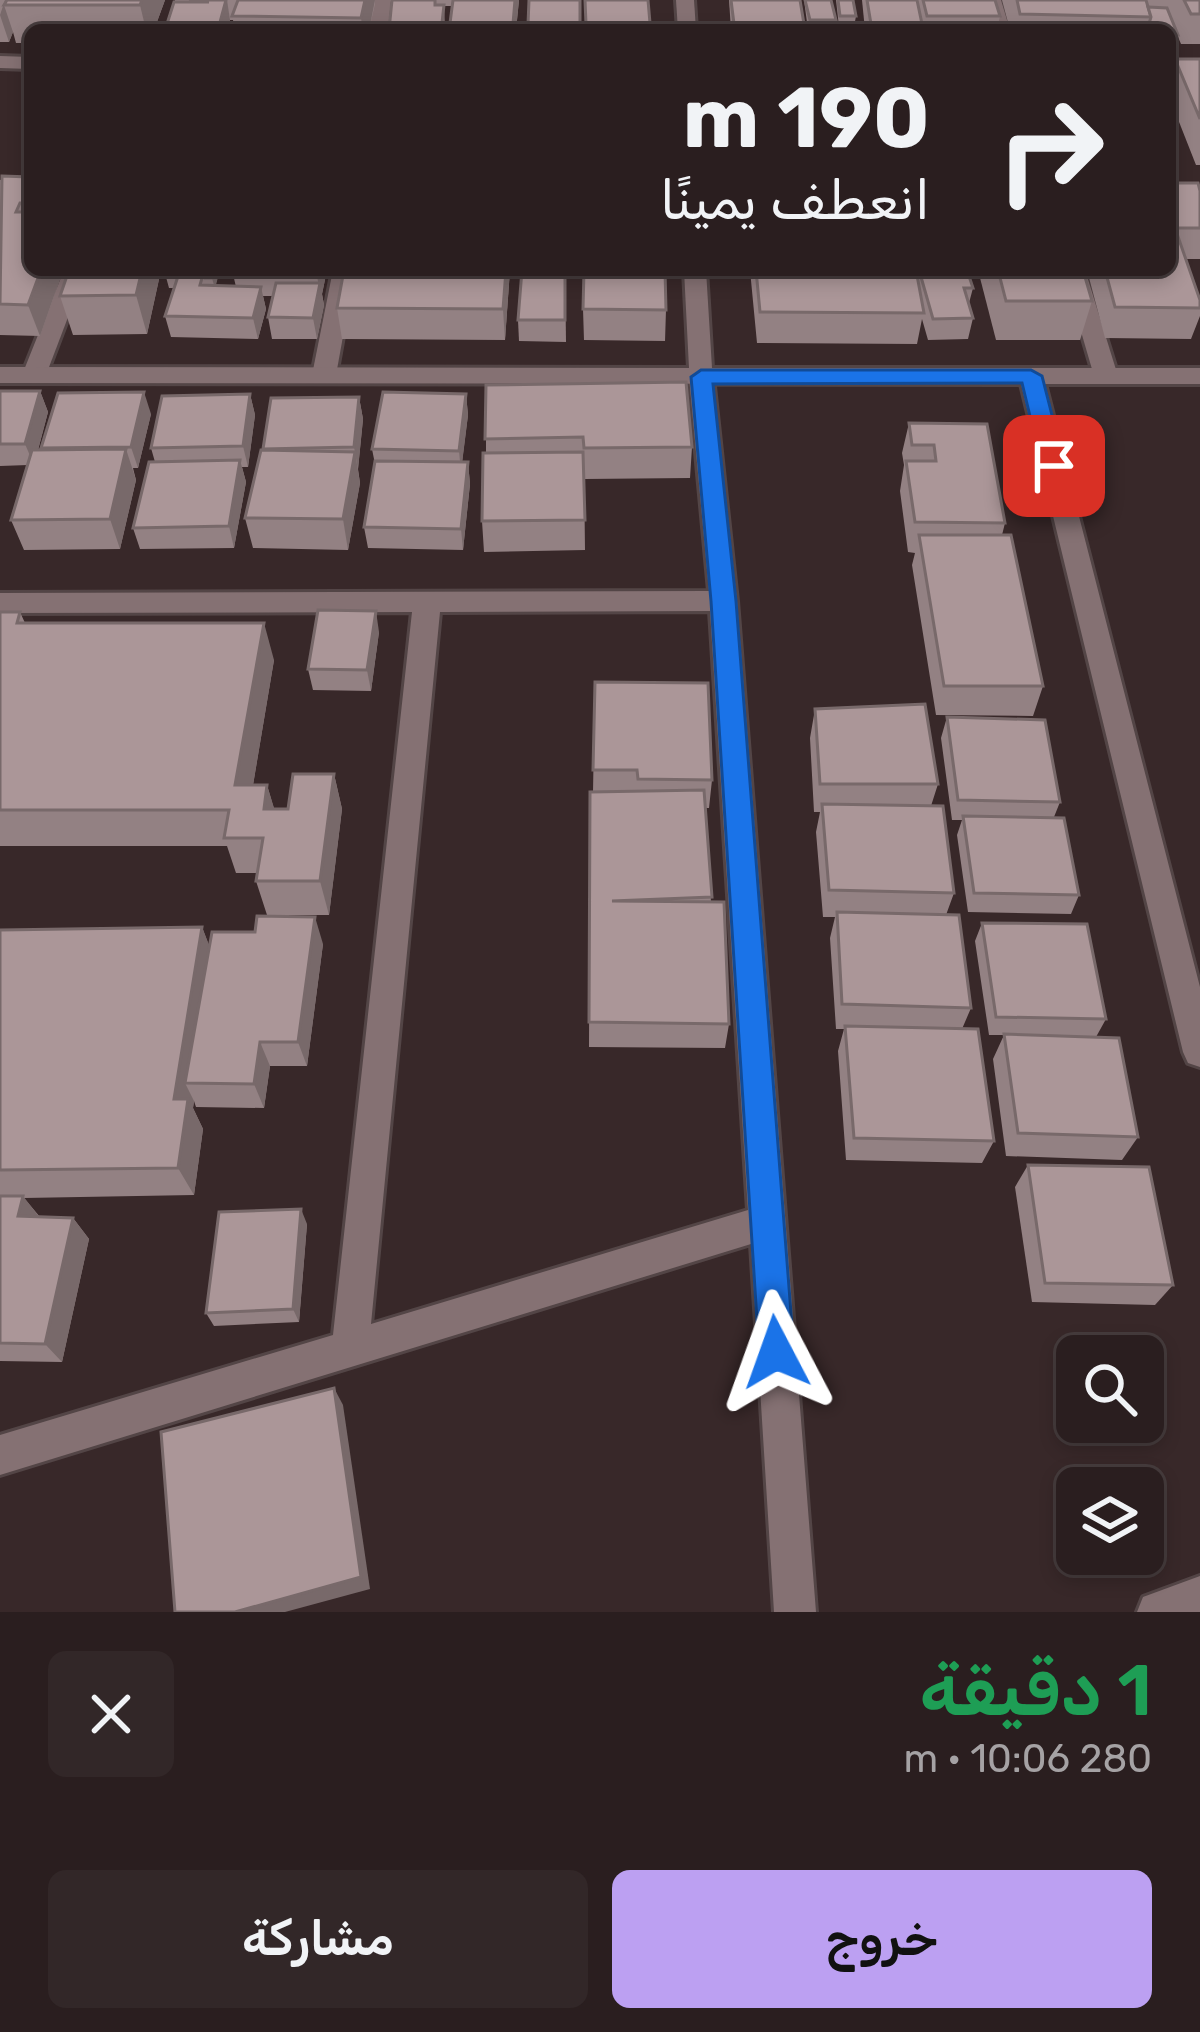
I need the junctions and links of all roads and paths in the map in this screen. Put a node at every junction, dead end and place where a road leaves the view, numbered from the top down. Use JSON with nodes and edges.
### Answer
{"nodes":[{"id":1,"x":73,"y":276,"type":"edge"},
{"id":2,"x":343,"y":276,"type":"edge"},
{"id":3,"x":695,"y":276,"type":"edge"},
{"id":4,"x":1076,"y":276,"type":"edge"},
{"id":5,"x":0,"y":375,"type":"edge"},
{"id":6,"x":34,"y":375,"type":"junction"},
{"id":7,"x":324,"y":375,"type":"junction"},
{"id":8,"x":1031,"y":376,"type":"junction"},
{"id":9,"x":1106,"y":376,"type":"junction"},
{"id":10,"x":1200,"y":376,"type":"edge"},
{"id":11,"x":701,"y":377,"type":"junction"},
{"id":12,"x":723,"y":601,"type":"junction"},
{"id":13,"x":427,"y":602,"type":"junction"},
{"id":14,"x":0,"y":603,"type":"edge"},
{"id":15,"x":1200,"y":1052,"type":"edge"},
{"id":16,"x":767,"y":1222,"type":"junction"},
{"id":17,"x":350,"y":1349,"type":"junction"},
{"id":18,"x":0,"y":1455,"type":"edge"},
{"id":19,"x":1200,"y":1597,"type":"edge"},
{"id":20,"x":795,"y":1612,"type":"edge"},
{"id":21,"x":1158,"y":1612,"type":"edge"}],
"edges":[{"from":1,"to":6,"type":"street"},
{"from":2,"to":7,"type":"street"},
{"from":3,"to":11,"type":"street"},
{"from":4,"to":9,"type":"street"},
{"from":5,"to":6,"type":"street"},
{"from":6,"to":7,"type":"street"},
{"from":7,"to":11,"type":"street"},
{"from":8,"to":9,"type":"street"},
{"from":8,"to":11,"type":"street"},
{"from":8,"to":15,"type":"street"},
{"from":9,"to":10,"type":"street"},
{"from":11,"to":12,"type":"street"},
{"from":12,"to":13,"type":"street"},
{"from":12,"to":16,"type":"street"},
{"from":13,"to":14,"type":"street"},
{"from":13,"to":17,"type":"street"},
{"from":16,"to":17,"type":"street"},
{"from":16,"to":20,"type":"street"},
{"from":17,"to":18,"type":"street"},
{"from":19,"to":21,"type":"street"}]}
